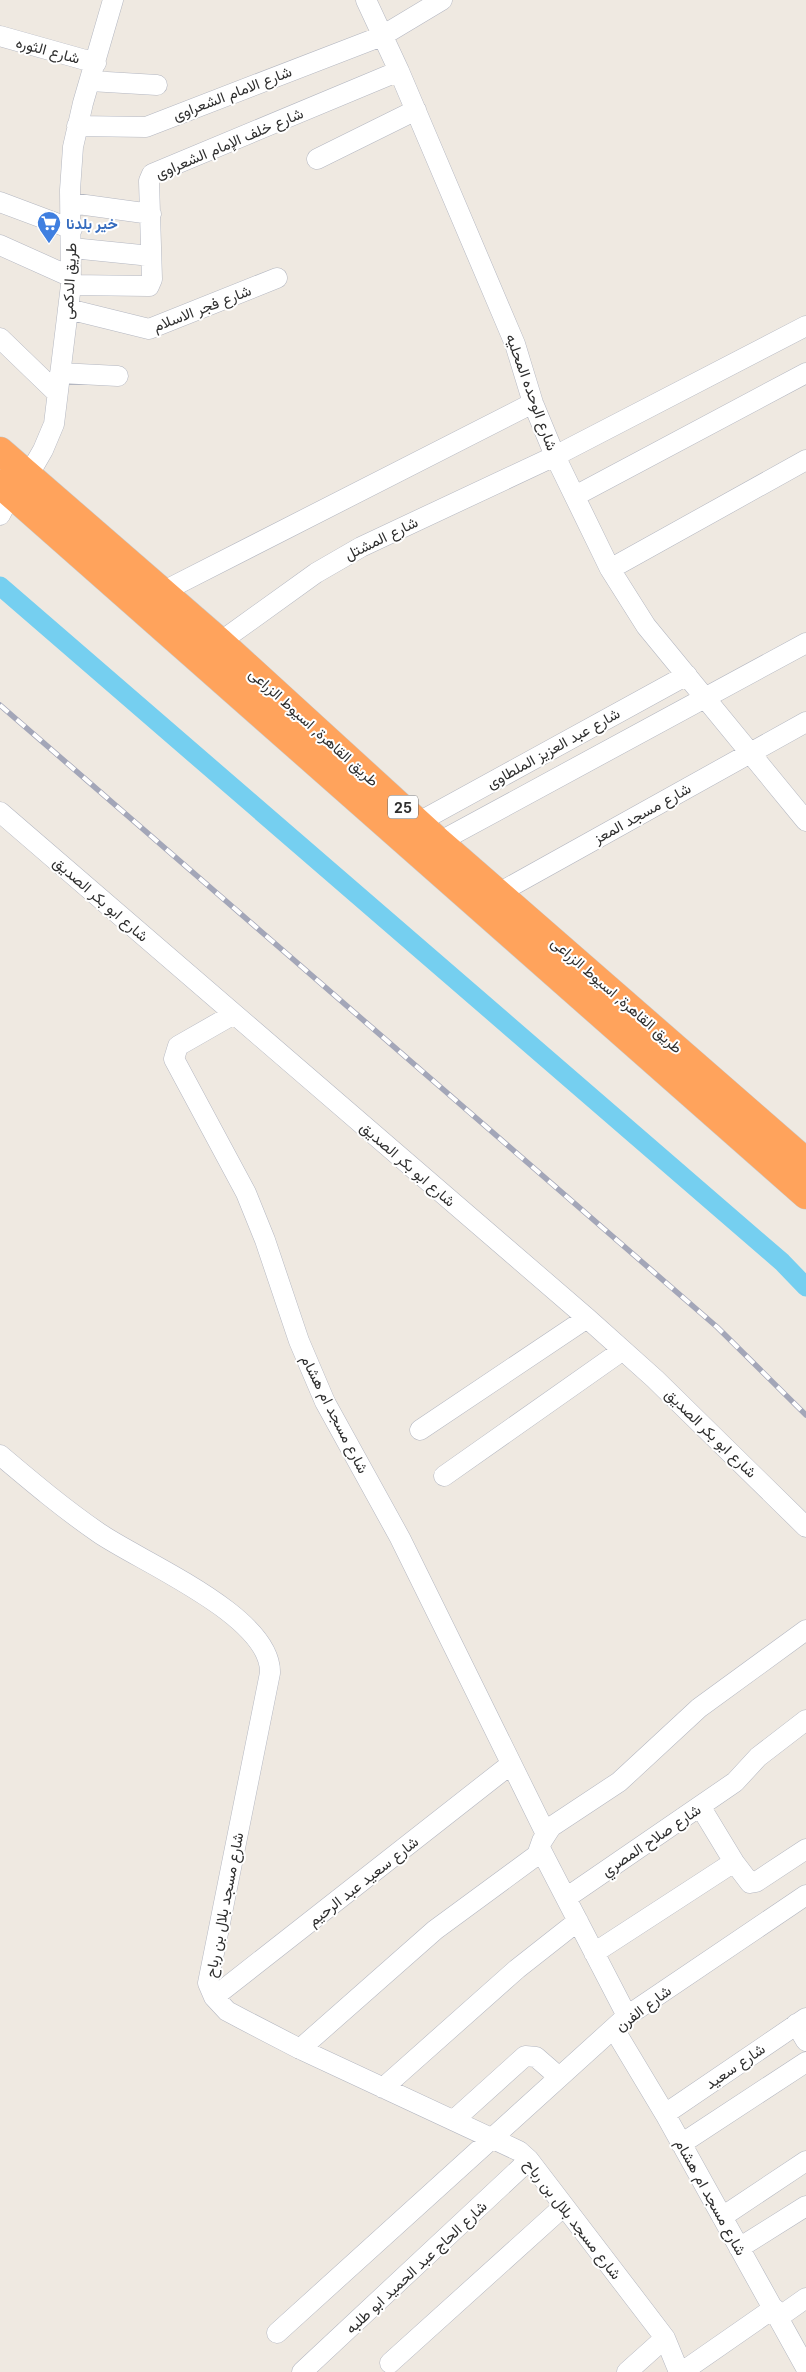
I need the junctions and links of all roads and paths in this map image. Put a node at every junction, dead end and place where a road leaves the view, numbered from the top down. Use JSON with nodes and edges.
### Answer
{"nodes":[{"id":1,"x":366,"y":0,"type":"edge"},
{"id":2,"x":442,"y":0,"type":"edge"},
{"id":3,"x":117,"y":2,"type":"edge"},
{"id":4,"x":0,"y":36,"type":"edge"},
{"id":5,"x":382,"y":36,"type":"junction"},
{"id":6,"x":400,"y":71,"type":"junction"},
{"id":7,"x":93,"y":72,"type":"junction"},
{"id":8,"x":157,"y":84,"type":"dead end"},
{"id":9,"x":416,"y":110,"type":"junction"},
{"id":10,"x":77,"y":126,"type":"junction"},
{"id":11,"x":317,"y":159,"type":"dead end"},
{"id":12,"x":0,"y":202,"type":"edge"},
{"id":13,"x":71,"y":203,"type":"junction"},
{"id":14,"x":151,"y":214,"type":"junction"},
{"id":15,"x":72,"y":238,"type":"junction"},
{"id":16,"x":0,"y":245,"type":"edge"},
{"id":17,"x":151,"y":256,"type":"junction"},
{"id":18,"x":277,"y":278,"type":"dead end"},
{"id":19,"x":71,"y":281,"type":"junction"},
{"id":20,"x":68,"y":309,"type":"junction"},
{"id":21,"x":806,"y":326,"type":"edge"},
{"id":22,"x":2,"y":345,"type":"edge"},
{"id":23,"x":806,"y":373,"type":"edge"},
{"id":24,"x":118,"y":376,"type":"dead end"},
{"id":25,"x":59,"y":383,"type":"junction"},
{"id":26,"x":533,"y":403,"type":"junction"},
{"id":27,"x":0,"y":451,"type":"edge"},
{"id":28,"x":556,"y":456,"type":"junction"},
{"id":29,"x":806,"y":460,"type":"edge"},
{"id":30,"x":8,"y":494,"type":"edge"},
{"id":31,"x":575,"y":496,"type":"junction"},
{"id":32,"x":610,"y":568,"type":"junction"},
{"id":33,"x":160,"y":593,"type":"junction"},
{"id":34,"x":220,"y":642,"type":"junction"},
{"id":35,"x":806,"y":643,"type":"edge"},
{"id":36,"x":687,"y":675,"type":"junction"},
{"id":37,"x":705,"y":698,"type":"junction"},
{"id":38,"x":806,"y":722,"type":"edge"},
{"id":39,"x":749,"y":754,"type":"junction"},
{"id":40,"x":0,"y":812,"type":"edge"},
{"id":41,"x":806,"y":821,"type":"edge"},
{"id":42,"x":419,"y":822,"type":"junction"},
{"id":43,"x":439,"y":842,"type":"junction"},
{"id":44,"x":488,"y":899,"type":"junction"},
{"id":45,"x":234,"y":1014,"type":"junction"},
{"id":46,"x":806,"y":1162,"type":"edge"},
{"id":47,"x":806,"y":1196,"type":"edge"},
{"id":48,"x":587,"y":1318,"type":"junction"},
{"id":49,"x":623,"y":1350,"type":"junction"},
{"id":50,"x":420,"y":1430,"type":"dead end"},
{"id":51,"x":0,"y":1455,"type":"edge"},
{"id":52,"x":444,"y":1476,"type":"dead end"},
{"id":53,"x":806,"y":1527,"type":"edge"},
{"id":54,"x":806,"y":1630,"type":"edge"},
{"id":55,"x":806,"y":1720,"type":"edge"},
{"id":56,"x":511,"y":1764,"type":"junction"},
{"id":57,"x":700,"y":1806,"type":"junction"},
{"id":58,"x":543,"y":1842,"type":"junction"},
{"id":59,"x":806,"y":1849,"type":"edge"},
{"id":60,"x":734,"y":1862,"type":"junction"},
{"id":61,"x":806,"y":1895,"type":"edge"},
{"id":62,"x":566,"y":1898,"type":"junction"},
{"id":63,"x":578,"y":1921,"type":"junction"},
{"id":64,"x":594,"y":1953,"type":"junction"},
{"id":65,"x":214,"y":1997,"type":"junction"},
{"id":66,"x":620,"y":2023,"type":"junction"},
{"id":67,"x":803,"y":2028,"type":"edge"},
{"id":68,"x":300,"y":2049,"type":"junction"},
{"id":69,"x":806,"y":2062,"type":"edge"},
{"id":70,"x":559,"y":2077,"type":"junction"},
{"id":71,"x":382,"y":2088,"type":"junction"},
{"id":72,"x":665,"y":2114,"type":"junction"},
{"id":73,"x":454,"y":2120,"type":"junction"},
{"id":74,"x":492,"y":2137,"type":"junction"},
{"id":75,"x":681,"y":2144,"type":"junction"},
{"id":76,"x":529,"y":2160,"type":"junction"},
{"id":77,"x":806,"y":2161,"type":"edge"},
{"id":78,"x":564,"y":2206,"type":"junction"},
{"id":79,"x":806,"y":2206,"type":"edge"},
{"id":80,"x":722,"y":2217,"type":"junction"},
{"id":81,"x":739,"y":2248,"type":"junction"},
{"id":82,"x":806,"y":2298,"type":"edge"},
{"id":83,"x":776,"y":2312,"type":"junction"},
{"id":84,"x":277,"y":2333,"type":"dead end"},
{"id":85,"x":665,"y":2338,"type":"junction"},
{"id":86,"x":390,"y":2363,"type":"dead end"},
{"id":87,"x":806,"y":2368,"type":"edge"},
{"id":88,"x":302,"y":2372,"type":"edge"},
{"id":89,"x":627,"y":2372,"type":"edge"},
{"id":90,"x":681,"y":2372,"type":"edge"}],
"edges":[{"from":1,"to":5,"type":"street","name":"شارع الوحده المحليه"},
{"from":2,"to":5,"type":"street","name":"شارع الامام الشعراوى"},
{"from":3,"to":7,"type":"street","name":"طريق الدكمى"},
{"from":4,"to":7,"type":"street","name":"شارع الثوره"},
{"from":5,"to":6,"type":"street","name":"شارع الوحده المحليه"},
{"from":5,"to":10,"type":"street","name":"شارع الامام الشعراوى"},
{"from":6,"to":9,"type":"street","name":"شارع الوحده المحليه"},
{"from":6,"to":14,"type":"street","name":"شارع خلف الإمام الشعراوى"},
{"from":7,"to":8,"type":"street","name":"شارع الثوره"},
{"from":7,"to":10,"type":"street","name":"طريق الدكمى"},
{"from":9,"to":11,"type":"street"},
{"from":9,"to":26,"type":"street","name":"شارع الوحده المحليه"},
{"from":10,"to":13,"type":"street","name":"طريق الدكمى"},
{"from":12,"to":15,"type":"street"},
{"from":13,"to":14,"type":"street"},
{"from":13,"to":15,"type":"street","name":"طريق الدكمى"},
{"from":14,"to":17,"type":"street","name":"شارع خلف الإمام الشعراوى"},
{"from":15,"to":17,"type":"street"},
{"from":15,"to":19,"type":"street","name":"طريق الدكمى"},
{"from":16,"to":19,"type":"street"},
{"from":17,"to":19,"type":"street","name":"شارع خلف الإمام الشعراوى"},
{"from":18,"to":20,"type":"street","name":"شارع فجر الاسلام"},
{"from":19,"to":20,"type":"street","name":"طريق الدكمى"},
{"from":20,"to":25,"type":"street","name":"طريق الدكمى"},
{"from":21,"to":28,"type":"street","name":"شارع المشتل"},
{"from":22,"to":25,"type":"street"},
{"from":23,"to":31,"type":"street"},
{"from":24,"to":25,"type":"street"},
{"from":25,"to":30,"type":"street","name":"طريق الدكمى"},
{"from":26,"to":28,"type":"street","name":"شارع الوحده المحليه"},
{"from":26,"to":33,"type":"street"},
{"from":27,"to":30,"type":"highway","name":"طريق القاهرة, اسيوط الزراعى","number":"25"},
{"from":28,"to":31,"type":"street","name":"شارع الوحده المحليه"},
{"from":28,"to":34,"type":"street","name":"شارع المشتل"},
{"from":29,"to":32,"type":"street"},
{"from":30,"to":33,"type":"highway","name":"طريق القاهرة, اسيوط الزراعى","number":"25"},
{"from":30,"to":44,"type":"highway","name":"طريق القاهرة, اسيوط الزراعى","number":"25"},
{"from":31,"to":32,"type":"street","name":"شارع الوحده المحليه"},
{"from":32,"to":36,"type":"street","name":"شارع الوحده المحليه"},
{"from":33,"to":34,"type":"highway","name":"طريق القاهرة, اسيوط الزراعى","number":"25"},
{"from":34,"to":42,"type":"highway","name":"طريق القاهرة, اسيوط الزراعى","number":"25"},
{"from":35,"to":37,"type":"street"},
{"from":36,"to":37,"type":"street","name":"شارع الوحده المحليه"},
{"from":36,"to":42,"type":"street","name":"شارع عبد العزيز الملطاوى"},
{"from":37,"to":39,"type":"street","name":"شارع الوحده المحليه"},
{"from":37,"to":43,"type":"street"},
{"from":38,"to":39,"type":"street","name":"شارع مسجد المعز"},
{"from":39,"to":41,"type":"street","name":"شارع الوحده المحليه"},
{"from":39,"to":44,"type":"street","name":"شارع مسجد المعز"},
{"from":40,"to":45,"type":"street","name":"شارع ابو بكر الصديق"},
{"from":42,"to":43,"type":"highway","name":"طريق القاهرة, اسيوط الزراعى","number":"25"},
{"from":43,"to":44,"type":"highway","name":"طريق القاهرة, اسيوط الزراعى","number":"25"},
{"from":44,"to":46,"type":"highway","name":"طريق القاهرة, اسيوط الزراعى","number":"25"},
{"from":44,"to":47,"type":"highway","name":"طريق القاهرة, اسيوط الزراعى","number":"25"},
{"from":45,"to":48,"type":"street","name":"شارع ابو بكر الصديق"},
{"from":45,"to":56,"type":"street","name":"شارع مسجد ام هشام"},
{"from":48,"to":49,"type":"street","name":"شارع ابو بكر الصديق"},
{"from":48,"to":50,"type":"street"},
{"from":49,"to":52,"type":"street"},
{"from":49,"to":53,"type":"street","name":"شارع ابو بكر الصديق"},
{"from":51,"to":65,"type":"street","name":"شارع مسجد بلال بن رباح"},
{"from":54,"to":58,"type":"street"},
{"from":55,"to":57,"type":"street","name":"شارع صلاح المصري"},
{"from":56,"to":58,"type":"street","name":"شارع مسجد ام هشام"},
{"from":56,"to":65,"type":"street","name":"شارع سعيد عبد الرحيم"},
{"from":57,"to":60,"type":"street"},
{"from":57,"to":62,"type":"street","name":"شارع صلاح المصري"},
{"from":58,"to":62,"type":"street","name":"شارع مسجد ام هشام"},
{"from":58,"to":68,"type":"street"},
{"from":59,"to":60,"type":"street"},
{"from":60,"to":64,"type":"street"},
{"from":61,"to":66,"type":"street","name":"شارع الفرن"},
{"from":62,"to":63,"type":"street","name":"شارع مسجد ام هشام"},
{"from":63,"to":64,"type":"street","name":"شارع مسجد ام هشام"},
{"from":63,"to":71,"type":"street"},
{"from":64,"to":66,"type":"street","name":"شارع مسجد ام هشام"},
{"from":65,"to":68,"type":"street","name":"شارع مسجد بلال بن رباح"},
{"from":66,"to":70,"type":"street","name":"شارع الفرن"},
{"from":66,"to":72,"type":"street","name":"شارع مسجد ام هشام"},
{"from":67,"to":72,"type":"street","name":"شارع سعيد"},
{"from":68,"to":71,"type":"street","name":"شارع مسجد بلال بن رباح"},
{"from":69,"to":75,"type":"street"},
{"from":70,"to":73,"type":"street"},
{"from":70,"to":74,"type":"street","name":"شارع الفرن"},
{"from":71,"to":73,"type":"street","name":"شارع مسجد بلال بن رباح"},
{"from":72,"to":75,"type":"street","name":"شارع مسجد ام هشام"},
{"from":73,"to":74,"type":"street","name":"شارع مسجد بلال بن رباح"},
{"from":74,"to":76,"type":"street","name":"شارع مسجد بلال بن رباح"},
{"from":74,"to":84,"type":"street","name":"شارع الفرن"},
{"from":75,"to":80,"type":"street","name":"شارع مسجد ام هشام"},
{"from":76,"to":78,"type":"street","name":"شارع مسجد بلال بن رباح"},
{"from":76,"to":88,"type":"street","name":"شارع الحاج عبد الحميد ابو طلبه"},
{"from":77,"to":80,"type":"street"},
{"from":78,"to":85,"type":"street","name":"شارع مسجد بلال بن رباح"},
{"from":78,"to":86,"type":"street"},
{"from":79,"to":81,"type":"street"},
{"from":80,"to":81,"type":"street","name":"شارع مسجد ام هشام"},
{"from":81,"to":83,"type":"street","name":"شارع مسجد ام هشام"},
{"from":82,"to":83,"type":"street"},
{"from":83,"to":87,"type":"street","name":"شارع مسجد ام هشام"},
{"from":83,"to":90,"type":"street"},
{"from":85,"to":89,"type":"street"},
{"from":85,"to":90,"type":"street","name":"شارع مسجد بلال بن رباح"}]}
